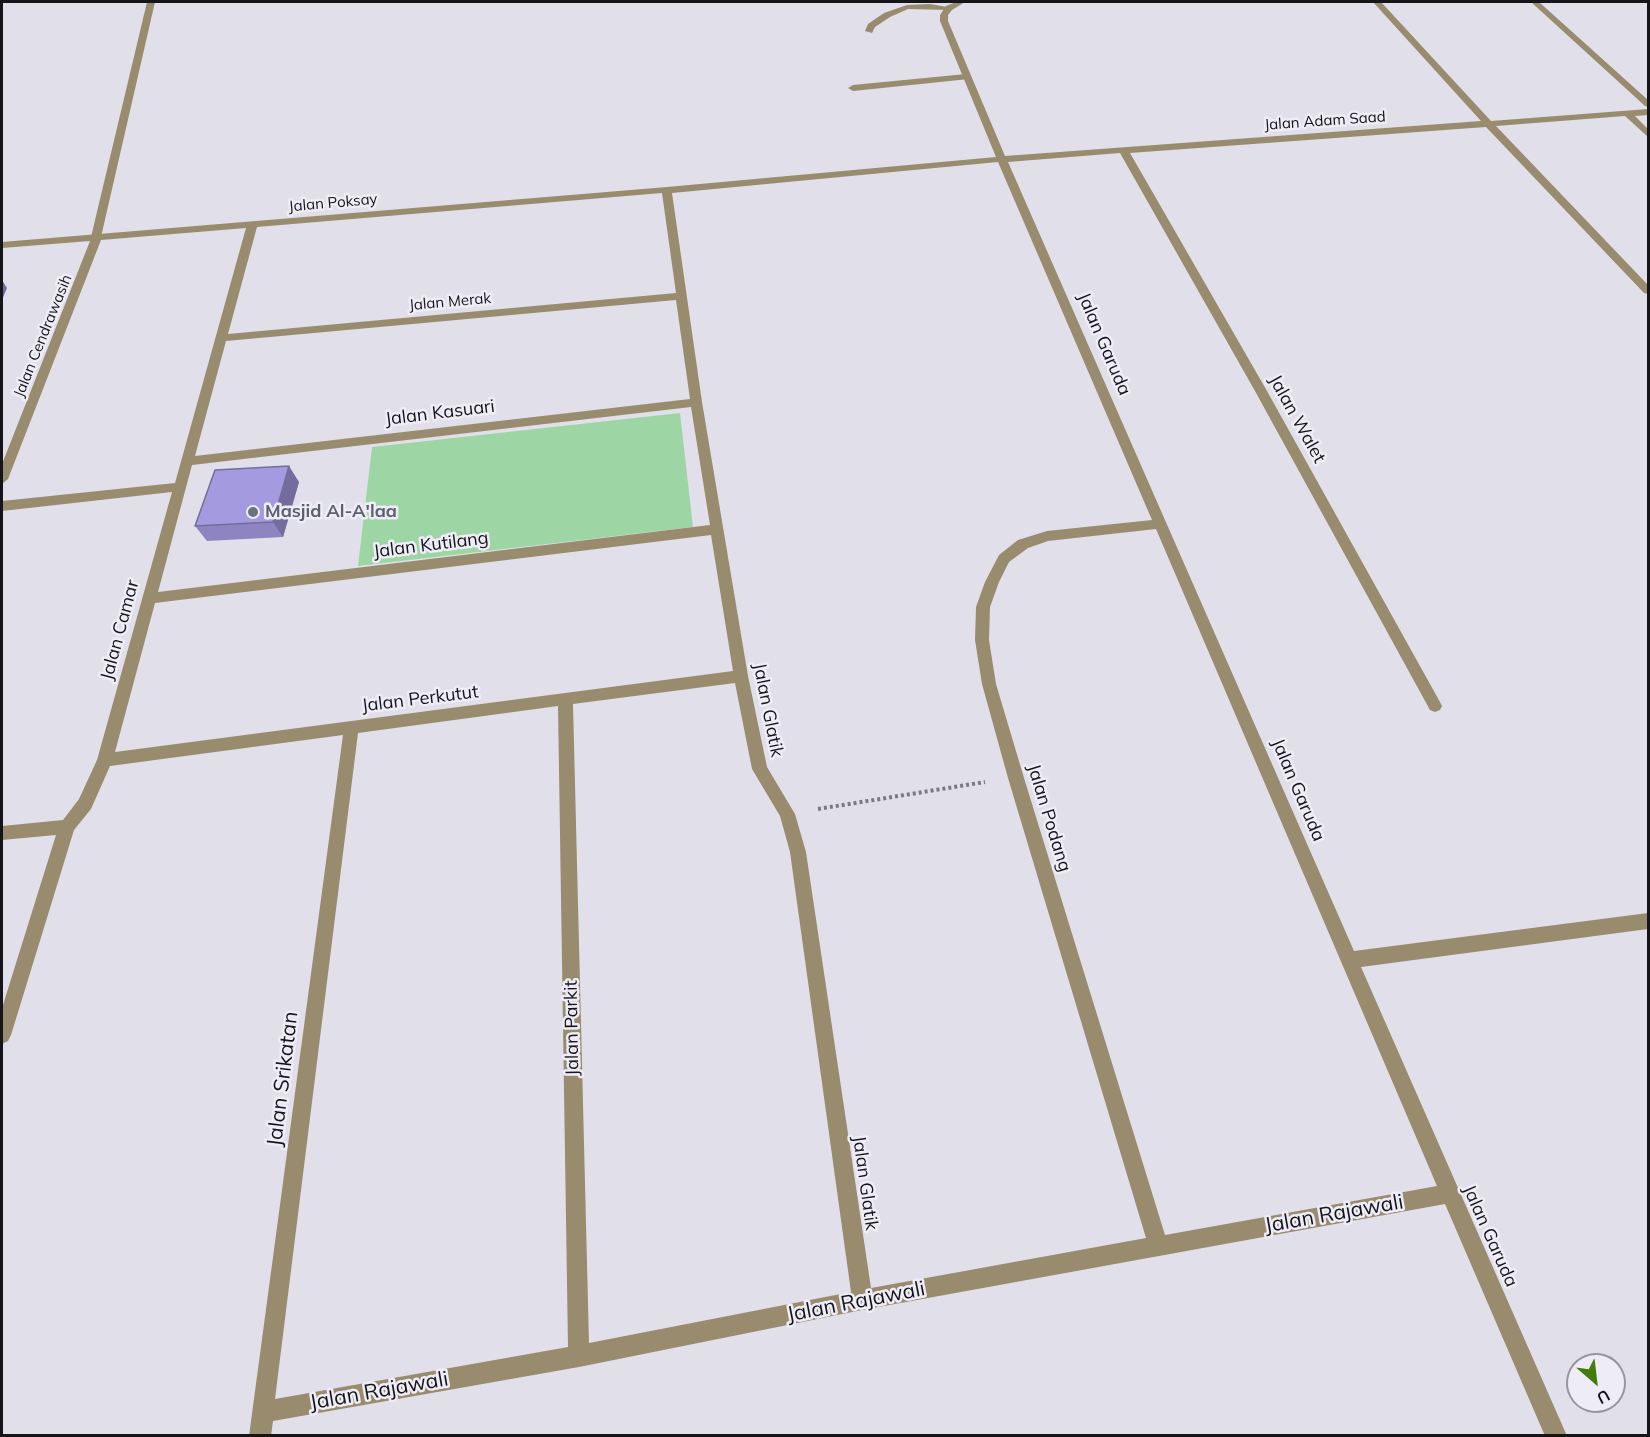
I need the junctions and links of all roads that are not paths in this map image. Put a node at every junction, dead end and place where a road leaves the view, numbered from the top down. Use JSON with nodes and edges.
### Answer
{"nodes":[{"id":1,"x":151,"y":2,"type":"edge"},
{"id":2,"x":961,"y":2,"type":"edge"},
{"id":3,"x":1377,"y":2,"type":"edge"},
{"id":4,"x":1535,"y":2,"type":"edge"},
{"id":5,"x":949,"y":8,"type":"junction"},
{"id":6,"x":869,"y":31,"type":"dead end"},
{"id":7,"x":966,"y":77,"type":"junction"},
{"id":8,"x":853,"y":88,"type":"dead end"},
{"id":9,"x":1648,"y":104,"type":"edge"},
{"id":10,"x":1648,"y":112,"type":"edge"},
{"id":11,"x":1628,"y":114,"type":"junction"},
{"id":12,"x":1489,"y":124,"type":"junction"},
{"id":13,"x":1648,"y":134,"type":"edge"},
{"id":14,"x":1124,"y":151,"type":"junction"},
{"id":15,"x":1003,"y":159,"type":"junction"},
{"id":16,"x":667,"y":190,"type":"junction"},
{"id":17,"x":252,"y":225,"type":"junction"},
{"id":18,"x":96,"y":237,"type":"junction"},
{"id":19,"x":2,"y":245,"type":"edge"},
{"id":20,"x":1648,"y":291,"type":"edge"},
{"id":21,"x":681,"y":296,"type":"junction"},
{"id":22,"x":221,"y":338,"type":"junction"},
{"id":23,"x":696,"y":402,"type":"junction"},
{"id":24,"x":187,"y":460,"type":"junction"},
{"id":25,"x":2,"y":479,"type":"edge"},
{"id":26,"x":180,"y":487,"type":"junction"},
{"id":27,"x":2,"y":506,"type":"edge"},
{"id":28,"x":1161,"y":524,"type":"junction"},
{"id":29,"x":717,"y":529,"type":"junction"},
{"id":30,"x":150,"y":598,"type":"junction"},
{"id":31,"x":741,"y":676,"type":"junction"},
{"id":32,"x":566,"y":700,"type":"junction"},
{"id":33,"x":1435,"y":706,"type":"dead end"},
{"id":34,"x":351,"y":728,"type":"junction"},
{"id":35,"x":105,"y":759,"type":"junction"},
{"id":36,"x":66,"y":827,"type":"junction"},
{"id":37,"x":2,"y":833,"type":"edge"},
{"id":38,"x":1648,"y":921,"type":"edge"},
{"id":39,"x":1351,"y":960,"type":"junction"},
{"id":40,"x":2,"y":1035,"type":"edge"},
{"id":41,"x":1450,"y":1193,"type":"junction"},
{"id":42,"x":1158,"y":1246,"type":"junction"},
{"id":43,"x":862,"y":1300,"type":"junction"},
{"id":44,"x":579,"y":1356,"type":"junction"},
{"id":45,"x":263,"y":1412,"type":"junction"},
{"id":46,"x":260,"y":1436,"type":"edge"},
{"id":47,"x":1556,"y":1436,"type":"edge"}],
"edges":[{"from":1,"to":18,"type":"street","name":"Jalan Cendrawasih"},
{"from":2,"to":5,"type":"street"},
{"from":3,"to":12,"type":"street"},
{"from":4,"to":9,"type":"street"},
{"from":5,"to":6,"type":"street"},
{"from":5,"to":7,"type":"street","name":"Jalan Garuda"},
{"from":7,"to":8,"type":"street"},
{"from":7,"to":15,"type":"street","name":"Jalan Garuda"},
{"from":10,"to":11,"type":"street","name":"Jalan Adam Saad"},
{"from":11,"to":12,"type":"street","name":"Jalan Adam Saad"},
{"from":11,"to":13,"type":"street"},
{"from":12,"to":14,"type":"street","name":"Jalan Adam Saad"},
{"from":12,"to":20,"type":"street"},
{"from":14,"to":15,"type":"street","name":"Jalan Adam Saad"},
{"from":14,"to":33,"type":"street","name":"Jalan Walet"},
{"from":15,"to":16,"type":"street","name":"Jalan Poksay"},
{"from":15,"to":28,"type":"street","name":"Jalan Garuda"},
{"from":16,"to":17,"type":"street","name":"Jalan Poksay"},
{"from":16,"to":21,"type":"street","name":"Jalan Glatik"},
{"from":17,"to":18,"type":"street","name":"Jalan Poksay"},
{"from":17,"to":22,"type":"street","name":"Jalan Camar"},
{"from":18,"to":19,"type":"street","name":"Jalan Poksay"},
{"from":18,"to":25,"type":"street","name":"Jalan Cendrawasih"},
{"from":21,"to":22,"type":"street","name":"Jalan Merak"},
{"from":21,"to":23,"type":"street","name":"Jalan Glatik"},
{"from":22,"to":24,"type":"street","name":"Jalan Camar"},
{"from":23,"to":24,"type":"street","name":"Jalan Kasuari"},
{"from":23,"to":29,"type":"street","name":"Jalan Glatik"},
{"from":24,"to":26,"type":"street","name":"Jalan Camar"},
{"from":26,"to":27,"type":"street"},
{"from":26,"to":30,"type":"street","name":"Jalan Camar"},
{"from":28,"to":39,"type":"street","name":"Jalan Garuda"},
{"from":28,"to":42,"type":"street","name":"Jalan Podang"},
{"from":29,"to":30,"type":"street","name":"Jalan Kutilang"},
{"from":29,"to":31,"type":"street","name":"Jalan Glatik"},
{"from":30,"to":35,"type":"street","name":"Jalan Camar"},
{"from":31,"to":32,"type":"street","name":"Jalan Perkutut"},
{"from":31,"to":43,"type":"street","name":"Jalan Glatik"},
{"from":32,"to":34,"type":"street","name":"Jalan Perkutut"},
{"from":32,"to":44,"type":"street","name":"Jalan Parkit"},
{"from":34,"to":35,"type":"street","name":"Jalan Perkutut"},
{"from":34,"to":45,"type":"street","name":"Jalan Srikatan"},
{"from":35,"to":36,"type":"street","name":"Jalan Camar"},
{"from":36,"to":37,"type":"street"},
{"from":36,"to":40,"type":"street","name":"Jalan Camar"},
{"from":38,"to":39,"type":"street"},
{"from":39,"to":41,"type":"street","name":"Jalan Garuda"},
{"from":41,"to":42,"type":"street","name":"Jalan Rajawali"},
{"from":41,"to":47,"type":"street","name":"Jalan Garuda"},
{"from":42,"to":43,"type":"street","name":"Jalan Rajawali"},
{"from":43,"to":44,"type":"street","name":"Jalan Rajawali"},
{"from":44,"to":45,"type":"street","name":"Jalan Rajawali"},
{"from":45,"to":46,"type":"street","name":"Jalan Srikatan"}]}
